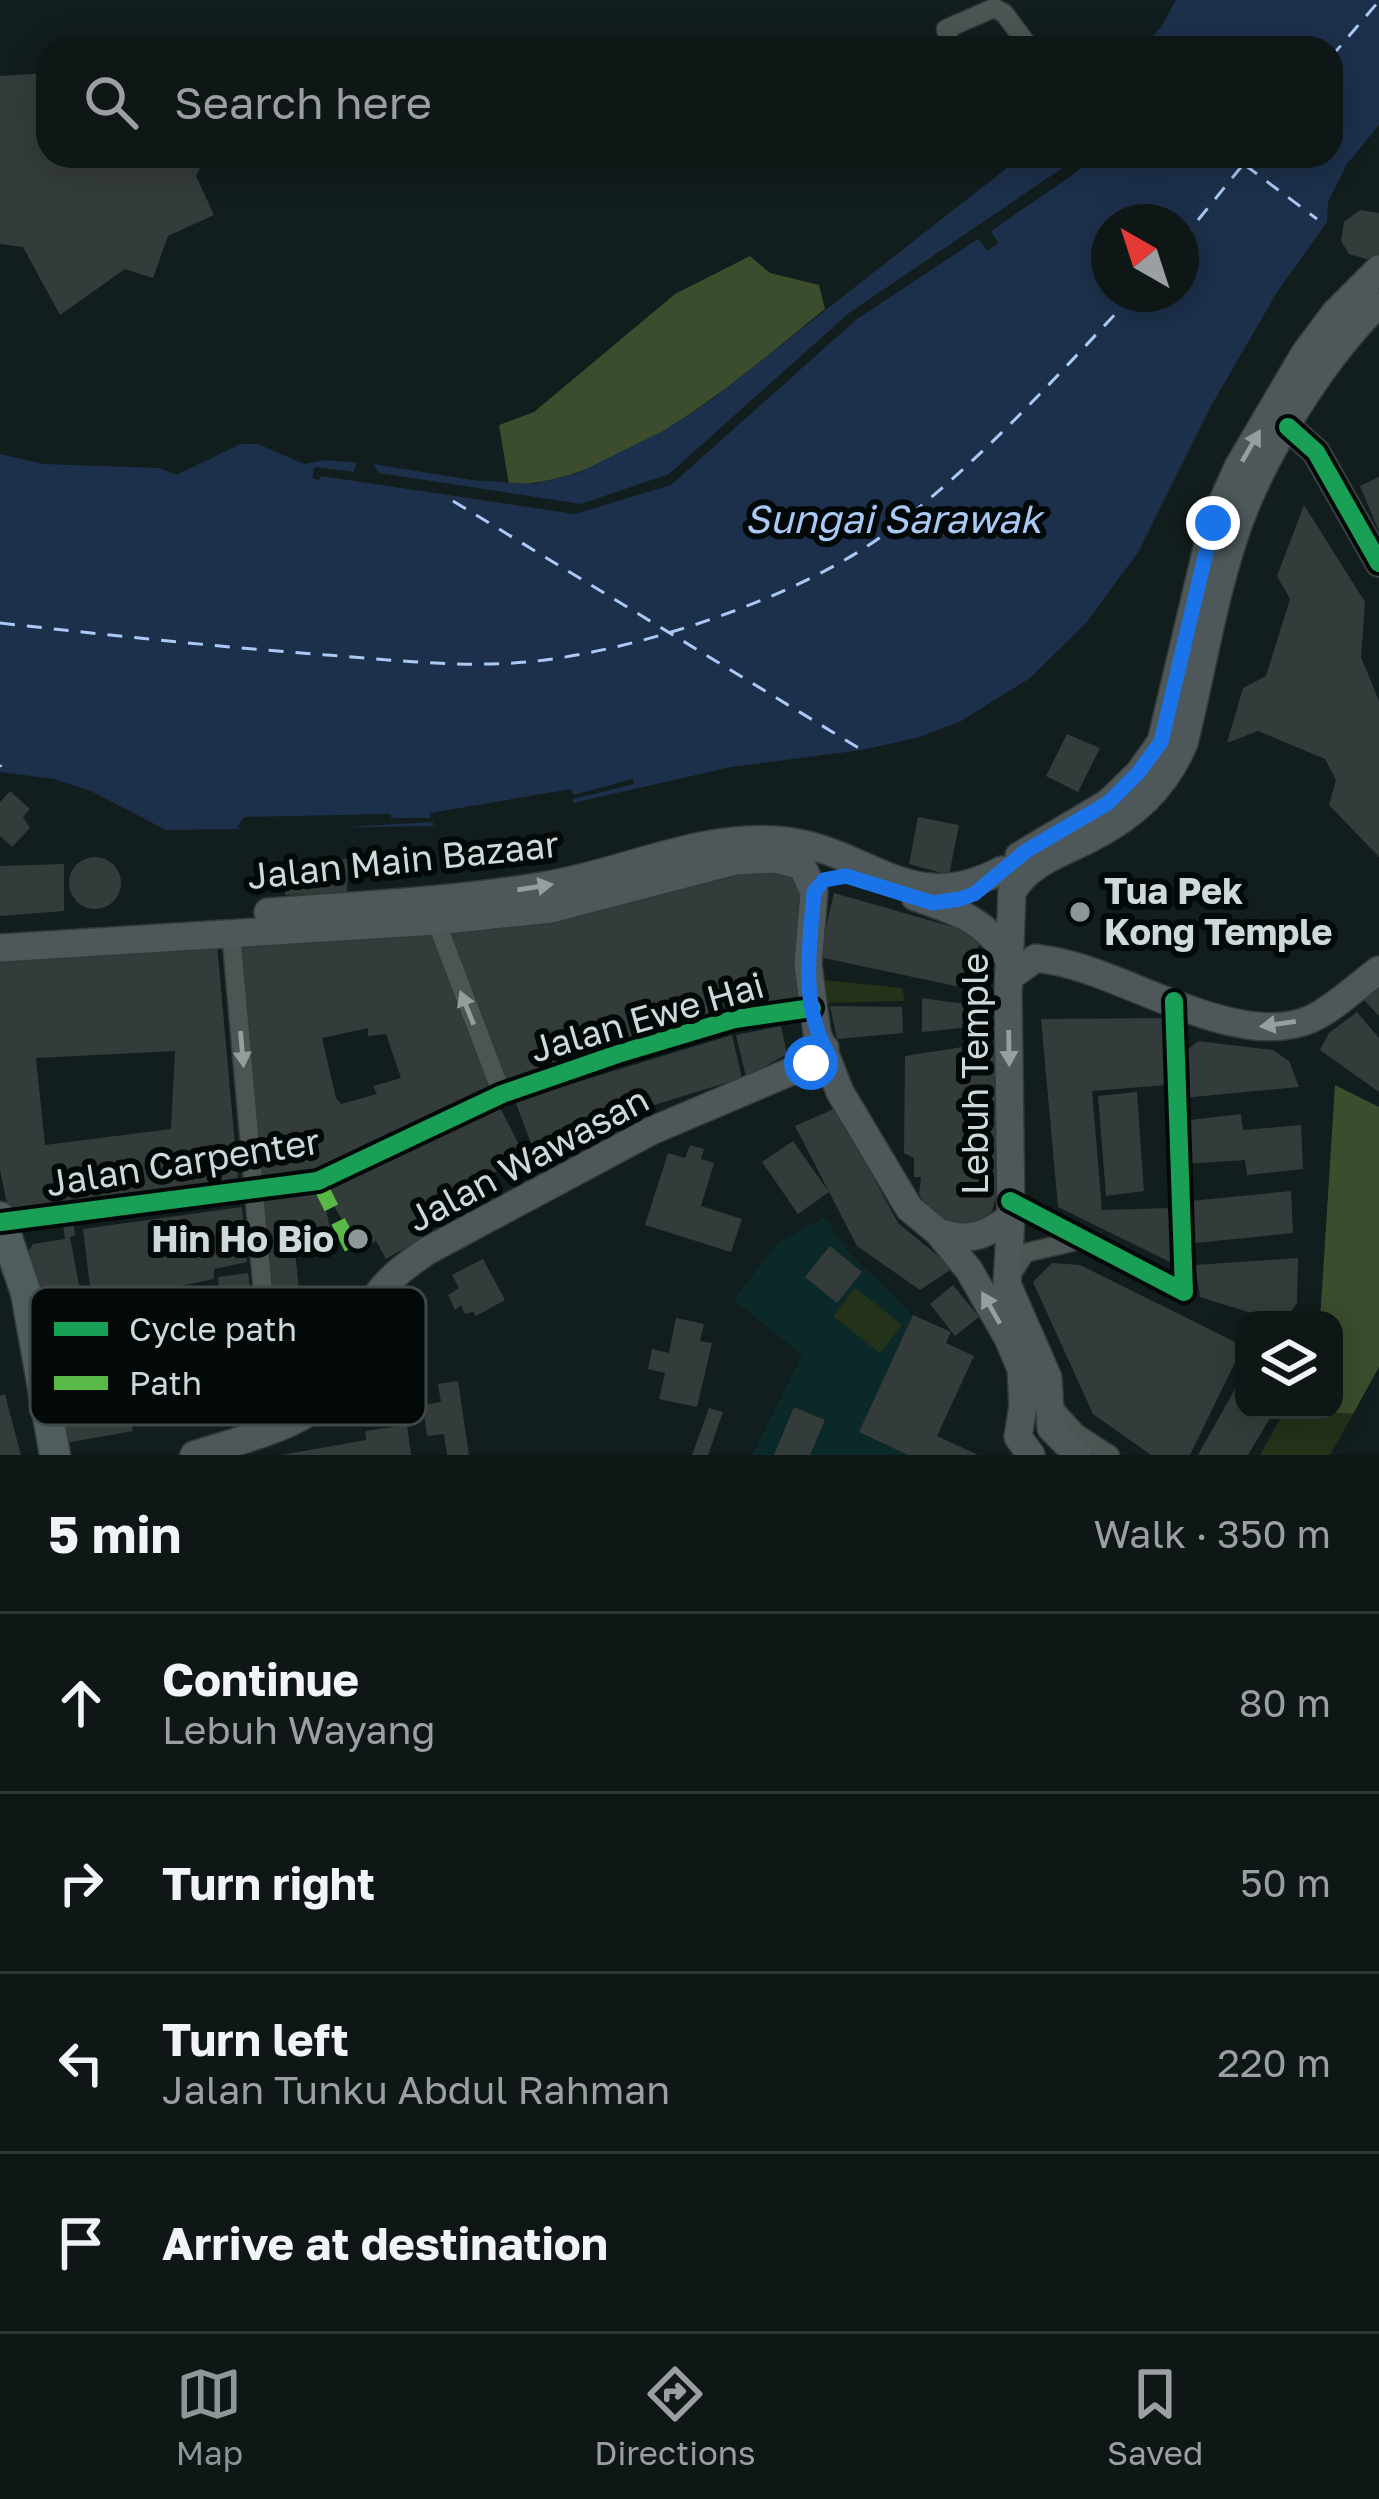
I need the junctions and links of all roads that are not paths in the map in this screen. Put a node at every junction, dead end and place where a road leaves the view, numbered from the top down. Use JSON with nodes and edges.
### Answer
{"nodes":[{"id":1,"x":993,"y":4,"type":"edge"},
{"id":2,"x":948,"y":36,"type":"edge"},
{"id":3,"x":1021,"y":36,"type":"edge"},
{"id":4,"x":1379,"y":269,"type":"edge"},
{"id":5,"x":1379,"y":303,"type":"edge"},
{"id":6,"x":1288,"y":427,"type":"junction"},
{"id":7,"x":1379,"y":562,"type":"edge"},
{"id":8,"x":801,"y":855,"type":"junction"},
{"id":9,"x":850,"y":868,"type":"junction"},
{"id":10,"x":1002,"y":870,"type":"junction"},
{"id":11,"x":814,"y":892,"type":"junction"},
{"id":12,"x":933,"y":903,"type":"junction"},
{"id":13,"x":436,"y":921,"type":"junction"},
{"id":14,"x":0,"y":931,"type":"edge"},
{"id":15,"x":231,"y":932,"type":"junction"},
{"id":16,"x":0,"y":948,"type":"edge"},
{"id":17,"x":1009,"y":956,"type":"junction"},
{"id":18,"x":1379,"y":970,"type":"edge"},
{"id":19,"x":1174,"y":1001,"type":"junction"},
{"id":20,"x":812,"y":1008,"type":"junction"},
{"id":21,"x":825,"y":1048,"type":"junction"},
{"id":22,"x":840,"y":1092,"type":"junction"},
{"id":23,"x":502,"y":1094,"type":"junction"},
{"id":24,"x":255,"y":1191,"type":"junction"},
{"id":25,"x":1011,"y":1209,"type":"junction"},
{"id":26,"x":1,"y":1219,"type":"edge"},
{"id":27,"x":938,"y":1232,"type":"junction"},
{"id":28,"x":1080,"y":1240,"type":"junction"},
{"id":29,"x":1007,"y":1284,"type":"junction"},
{"id":30,"x":263,"y":1287,"type":"edge"},
{"id":31,"x":387,"y":1287,"type":"edge"},
{"id":32,"x":405,"y":1287,"type":"edge"},
{"id":33,"x":30,"y":1313,"type":"edge"},
{"id":34,"x":1050,"y":1404,"type":"junction"},
{"id":35,"x":275,"y":1425,"type":"edge"},
{"id":36,"x":281,"y":1425,"type":"edge"},
{"id":37,"x":310,"y":1425,"type":"edge"},
{"id":38,"x":275,"y":1428,"type":"junction"},
{"id":39,"x":1022,"y":1449,"type":"edge"},
{"id":40,"x":194,"y":1455,"type":"edge"},
{"id":41,"x":236,"y":1455,"type":"edge"},
{"id":42,"x":1078,"y":1455,"type":"edge"},
{"id":43,"x":1110,"y":1455,"type":"edge"}],
"edges":[{"from":1,"to":2,"type":"street"},
{"from":1,"to":3,"type":"street"},
{"from":10,"to":4,"type":"main road","one_way":true},
{"from":5,"to":6,"type":"main road","name":"Lebuh Temple"},
{"from":6,"to":7,"type":"main road"},
{"from":6,"to":17,"type":"main road","name":"Lebuh Temple"},
{"from":8,"to":9,"type":"main road"},
{"from":8,"to":11,"type":"main road"},
{"from":8,"to":13,"type":"main road","name":"Jalan Main Bazaar"},
{"from":14,"to":8,"type":"main road","name":"Jalan Main Bazaar","one_way":true},
{"from":9,"to":10,"type":"main road"},
{"from":9,"to":11,"type":"main road"},
{"from":9,"to":12,"type":"main road"},
{"from":10,"to":12,"type":"main road"},
{"from":11,"to":20,"type":"main road"},
{"from":12,"to":17,"type":"main road"},
{"from":13,"to":15,"type":"main road","name":"Jalan Main Bazaar"},
{"from":23,"to":13,"type":"street","one_way":true},
{"from":15,"to":16,"type":"main road","name":"Jalan Main Bazaar"},
{"from":15,"to":24,"type":"street","one_way":true},
{"from":17,"to":19,"type":"main road"},
{"from":17,"to":25,"type":"main road","name":"Lebuh Temple","one_way":true},
{"from":18,"to":19,"type":"main road","one_way":true},
{"from":19,"to":28,"type":"street"},
{"from":20,"to":21,"type":"main road"},
{"from":20,"to":23,"type":"street","name":"Jalan Ewe Hai"},
{"from":21,"to":22,"type":"main road"},
{"from":21,"to":31,"type":"main road","name":"Jalan Wawasan"},
{"from":22,"to":27,"type":"main road"},
{"from":22,"to":32,"type":"main road","name":"Jalan Wawasan"},
{"from":23,"to":24,"type":"street","name":"Jalan Carpenter"},
{"from":24,"to":26,"type":"street","name":"Jalan Carpenter"},
{"from":24,"to":30,"type":"street"},
{"from":25,"to":27,"type":"main road"},
{"from":25,"to":28,"type":"street"},
{"from":25,"to":29,"type":"main road","name":"Lebuh Temple"},
{"from":26,"to":33,"type":"main road"},
{"from":39,"to":27,"type":"main road","one_way":true},
{"from":28,"to":29,"type":"street"},
{"from":29,"to":34,"type":"main road"},
{"from":34,"to":42,"type":"main road"},
{"from":34,"to":43,"type":"street"},
{"from":35,"to":38,"type":"street"},
{"from":36,"to":38,"type":"main road","name":"Jalan Wawasan"},
{"from":37,"to":41,"type":"main road","name":"Jalan Wawasan"},
{"from":38,"to":40,"type":"main road","name":"Jalan Wawasan"}]}
